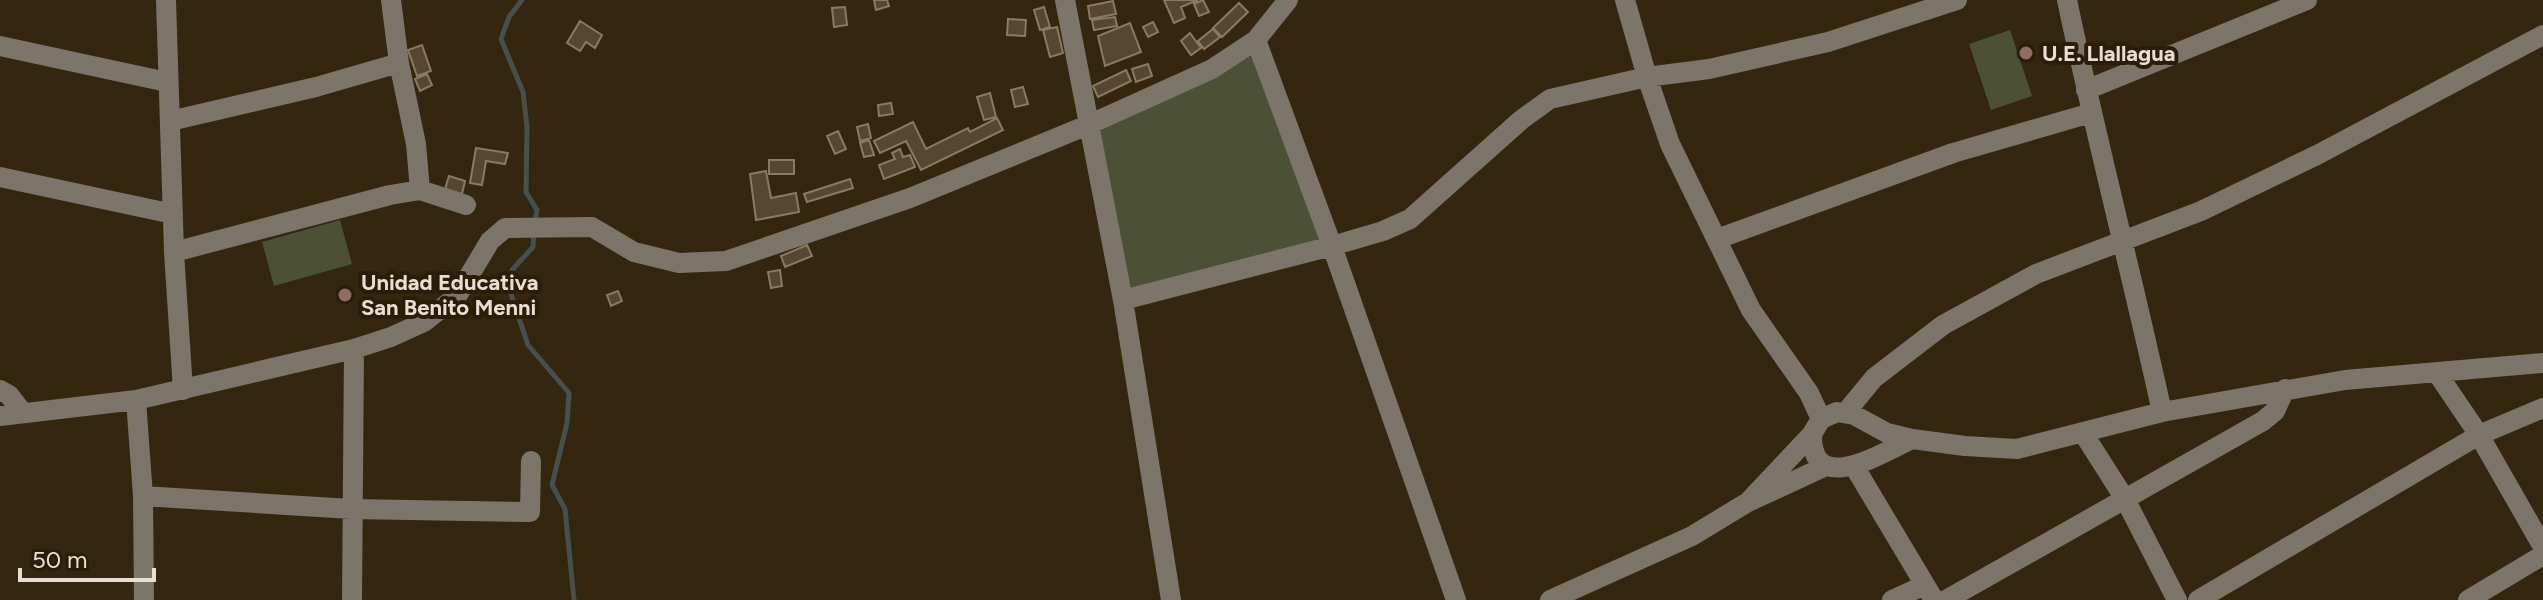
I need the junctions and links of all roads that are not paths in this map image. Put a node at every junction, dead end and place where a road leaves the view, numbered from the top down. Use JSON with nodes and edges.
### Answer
{"nodes":[{"id":1,"x":166,"y":0,"type":"edge"},
{"id":2,"x":391,"y":0,"type":"edge"},
{"id":3,"x":1065,"y":0,"type":"edge"},
{"id":4,"x":1288,"y":0,"type":"edge"},
{"id":5,"x":1625,"y":0,"type":"edge"},
{"id":6,"x":1957,"y":0,"type":"edge"},
{"id":7,"x":2067,"y":0,"type":"edge"},
{"id":8,"x":2307,"y":0,"type":"edge"},
{"id":9,"x":2543,"y":35,"type":"edge"},
{"id":10,"x":1256,"y":40,"type":"junction"},
{"id":11,"x":0,"y":46,"type":"edge"},
{"id":12,"x":399,"y":63,"type":"junction"},
{"id":13,"x":1647,"y":77,"type":"junction"},
{"id":14,"x":167,"y":82,"type":"junction"},
{"id":15,"x":2086,"y":90,"type":"junction"},
{"id":16,"x":2091,"y":113,"type":"junction"},
{"id":17,"x":170,"y":121,"type":"junction"},
{"id":18,"x":1088,"y":125,"type":"junction"},
{"id":19,"x":0,"y":177,"type":"edge"},
{"id":20,"x":420,"y":190,"type":"junction"},
{"id":21,"x":466,"y":205,"type":"dead end"},
{"id":22,"x":173,"y":214,"type":"junction"},
{"id":23,"x":1717,"y":239,"type":"junction"},
{"id":24,"x":2124,"y":240,"type":"junction"},
{"id":25,"x":1332,"y":246,"type":"junction"},
{"id":26,"x":174,"y":252,"type":"junction"},
{"id":27,"x":1123,"y":300,"type":"junction"},
{"id":28,"x":354,"y":349,"type":"junction"},
{"id":29,"x":2543,"y":363,"type":"edge"},
{"id":30,"x":2437,"y":373,"type":"junction"},
{"id":31,"x":2285,"y":389,"type":"junction"},
{"id":32,"x":0,"y":390,"type":"edge"},
{"id":33,"x":183,"y":390,"type":"junction"},
{"id":34,"x":136,"y":400,"type":"junction"},
{"id":35,"x":2543,"y":408,"type":"edge"},
{"id":36,"x":2162,"y":412,"type":"junction"},
{"id":37,"x":23,"y":413,"type":"junction"},
{"id":38,"x":0,"y":416,"type":"edge"},
{"id":39,"x":1853,"y":416,"type":"junction"},
{"id":40,"x":1817,"y":426,"type":"junction"},
{"id":41,"x":2083,"y":433,"type":"junction"},
{"id":42,"x":2479,"y":435,"type":"junction"},
{"id":43,"x":1912,"y":439,"type":"junction"},
{"id":44,"x":531,"y":461,"type":"dead end"},
{"id":45,"x":1857,"y":464,"type":"junction"},
{"id":46,"x":1826,"y":466,"type":"junction"},
{"id":47,"x":143,"y":496,"type":"junction"},
{"id":48,"x":2125,"y":499,"type":"junction"},
{"id":49,"x":1748,"y":502,"type":"junction"},
{"id":50,"x":351,"y":509,"type":"junction"},
{"id":51,"x":2543,"y":547,"type":"edge"},
{"id":52,"x":2543,"y":555,"type":"edge"},
{"id":53,"x":1594,"y":592,"type":"edge"},
{"id":54,"x":1929,"y":593,"type":"edge"},
{"id":55,"x":144,"y":600,"type":"edge"},
{"id":56,"x":352,"y":600,"type":"edge"},
{"id":57,"x":1171,"y":600,"type":"edge"},
{"id":58,"x":1456,"y":600,"type":"edge"},
{"id":59,"x":1550,"y":600,"type":"edge"},
{"id":60,"x":1892,"y":600,"type":"edge"},
{"id":61,"x":1946,"y":600,"type":"edge"},
{"id":62,"x":2177,"y":600,"type":"edge"},
{"id":63,"x":2198,"y":600,"type":"edge"},
{"id":64,"x":2468,"y":600,"type":"edge"}],
"edges":[{"from":1,"to":14,"type":"street"},
{"from":2,"to":12,"type":"street"},
{"from":3,"to":18,"type":"street"},
{"from":4,"to":10,"type":"street"},
{"from":5,"to":13,"type":"street"},
{"from":6,"to":13,"type":"street"},
{"from":7,"to":15,"type":"street"},
{"from":8,"to":15,"type":"street"},
{"from":9,"to":24,"type":"street"},
{"from":10,"to":18,"type":"street"},
{"from":10,"to":25,"type":"street"},
{"from":11,"to":14,"type":"street"},
{"from":12,"to":17,"type":"street"},
{"from":12,"to":20,"type":"street"},
{"from":13,"to":23,"type":"street"},
{"from":13,"to":25,"type":"street"},
{"from":14,"to":17,"type":"street"},
{"from":15,"to":16,"type":"street"},
{"from":16,"to":23,"type":"street"},
{"from":16,"to":24,"type":"street"},
{"from":17,"to":22,"type":"street"},
{"from":18,"to":27,"type":"street"},
{"from":18,"to":28,"type":"street"},
{"from":19,"to":22,"type":"street"},
{"from":20,"to":21,"type":"street"},
{"from":20,"to":26,"type":"street"},
{"from":22,"to":26,"type":"street"},
{"from":23,"to":40,"type":"street"},
{"from":24,"to":36,"type":"street"},
{"from":24,"to":39,"type":"street"},
{"from":25,"to":27,"type":"street"},
{"from":25,"to":58,"type":"street"},
{"from":26,"to":33,"type":"street"},
{"from":27,"to":57,"type":"street"},
{"from":28,"to":33,"type":"street"},
{"from":28,"to":50,"type":"street"},
{"from":29,"to":30,"type":"street"},
{"from":30,"to":31,"type":"street"},
{"from":30,"to":42,"type":"street"},
{"from":31,"to":36,"type":"street"},
{"from":31,"to":48,"type":"street"},
{"from":32,"to":37,"type":"street"},
{"from":33,"to":34,"type":"street"},
{"from":34,"to":37,"type":"street"},
{"from":34,"to":47,"type":"street"},
{"from":35,"to":42,"type":"street"},
{"from":36,"to":41,"type":"street"},
{"from":37,"to":38,"type":"street"},
{"from":39,"to":40,"type":"street"},
{"from":39,"to":43,"type":"street"},
{"from":39,"to":45,"type":"street"},
{"from":40,"to":46,"type":"street"},
{"from":40,"to":49,"type":"street"},
{"from":41,"to":43,"type":"street"},
{"from":41,"to":48,"type":"street"},
{"from":42,"to":51,"type":"street"},
{"from":42,"to":63,"type":"street"},
{"from":43,"to":45,"type":"street"},
{"from":44,"to":50,"type":"street"},
{"from":45,"to":46,"type":"street"},
{"from":45,"to":54,"type":"street"},
{"from":46,"to":49,"type":"street"},
{"from":47,"to":50,"type":"street"},
{"from":47,"to":55,"type":"street"},
{"from":48,"to":61,"type":"street"},
{"from":48,"to":62,"type":"street"},
{"from":49,"to":53,"type":"street"},
{"from":50,"to":56,"type":"street"},
{"from":52,"to":64,"type":"street"},
{"from":53,"to":59,"type":"street"},
{"from":54,"to":60,"type":"street"}]}
